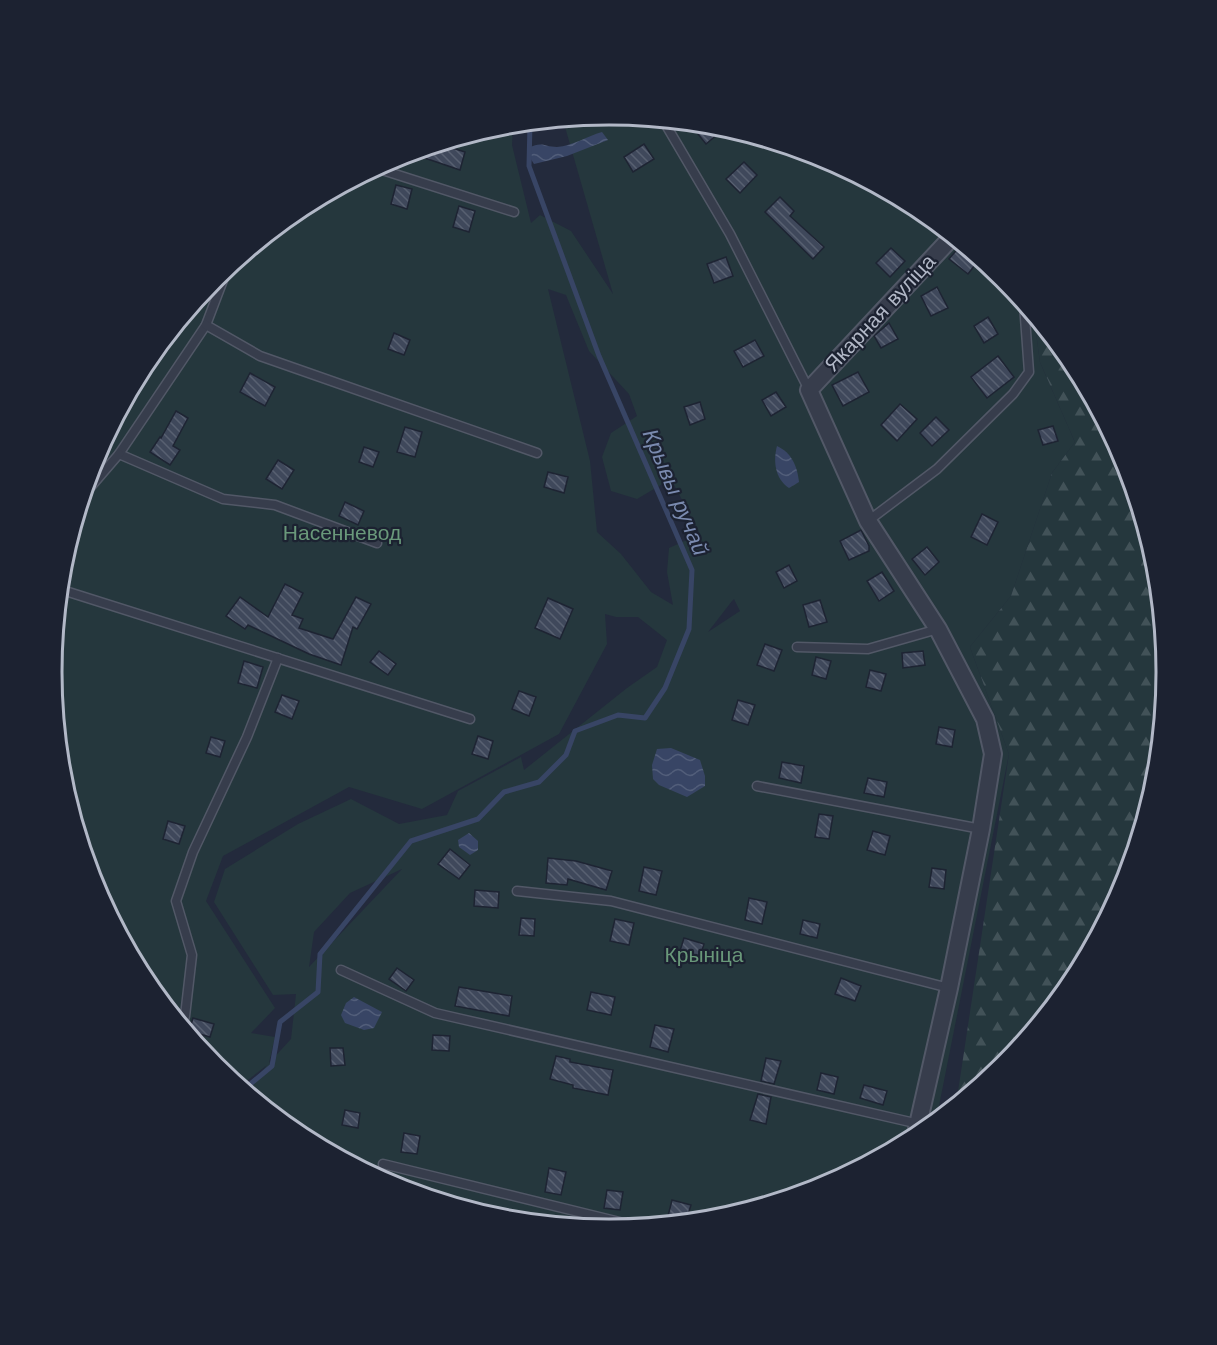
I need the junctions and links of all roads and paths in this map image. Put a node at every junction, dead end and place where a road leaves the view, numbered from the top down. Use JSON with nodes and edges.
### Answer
{"nodes":[{"id":1,"x":668,"y":129,"type":"edge"},
{"id":2,"x":388,"y":172,"type":"edge"},
{"id":3,"x":514,"y":212,"type":"dead end"},
{"id":4,"x":946,"y":243,"type":"edge"},
{"id":5,"x":220,"y":288,"type":"edge"},
{"id":6,"x":1025,"y":318,"type":"edge"},
{"id":7,"x":206,"y":325,"type":"junction"},
{"id":8,"x":809,"y":390,"type":"junction"},
{"id":9,"x":537,"y":453,"type":"dead end"},
{"id":10,"x":119,"y":454,"type":"junction"},
{"id":11,"x":98,"y":478,"type":"edge"},
{"id":12,"x":868,"y":521,"type":"junction"},
{"id":13,"x":377,"y":543,"type":"dead end"},
{"id":14,"x":68,"y":592,"type":"edge"},
{"id":15,"x":938,"y":629,"type":"junction"},
{"id":16,"x":797,"y":646,"type":"dead end"},
{"id":17,"x":278,"y":658,"type":"junction"},
{"id":18,"x":470,"y":719,"type":"dead end"},
{"id":19,"x":757,"y":786,"type":"dead end"},
{"id":20,"x":981,"y":829,"type":"junction"},
{"id":21,"x":517,"y":891,"type":"dead end"},
{"id":22,"x":341,"y":970,"type":"dead end"},
{"id":23,"x":949,"y":988,"type":"junction"},
{"id":24,"x":185,"y":1017,"type":"edge"},
{"id":25,"x":919,"y":1122,"type":"edge"},
{"id":26,"x":909,"y":1129,"type":"edge"},
{"id":27,"x":383,"y":1164,"type":"dead end"},
{"id":28,"x":611,"y":1220,"type":"edge"}],
"edges":[{"from":1,"to":8,"type":"lane"},
{"from":2,"to":3,"type":"lane"},
{"from":4,"to":8,"type":"street","name":"Якарная вуліца"},
{"from":5,"to":7,"type":"lane"},
{"from":6,"to":12,"type":"lane"},
{"from":7,"to":9,"type":"lane"},
{"from":7,"to":10,"type":"lane"},
{"from":8,"to":12,"type":"street"},
{"from":10,"to":11,"type":"lane"},
{"from":10,"to":13,"type":"lane"},
{"from":12,"to":15,"type":"street"},
{"from":14,"to":17,"type":"lane"},
{"from":15,"to":16,"type":"lane"},
{"from":15,"to":20,"type":"street"},
{"from":17,"to":18,"type":"lane"},
{"from":17,"to":24,"type":"lane"},
{"from":19,"to":20,"type":"lane"},
{"from":20,"to":23,"type":"street"},
{"from":21,"to":23,"type":"lane"},
{"from":22,"to":26,"type":"lane"},
{"from":23,"to":25,"type":"street"},
{"from":27,"to":28,"type":"lane"}]}
